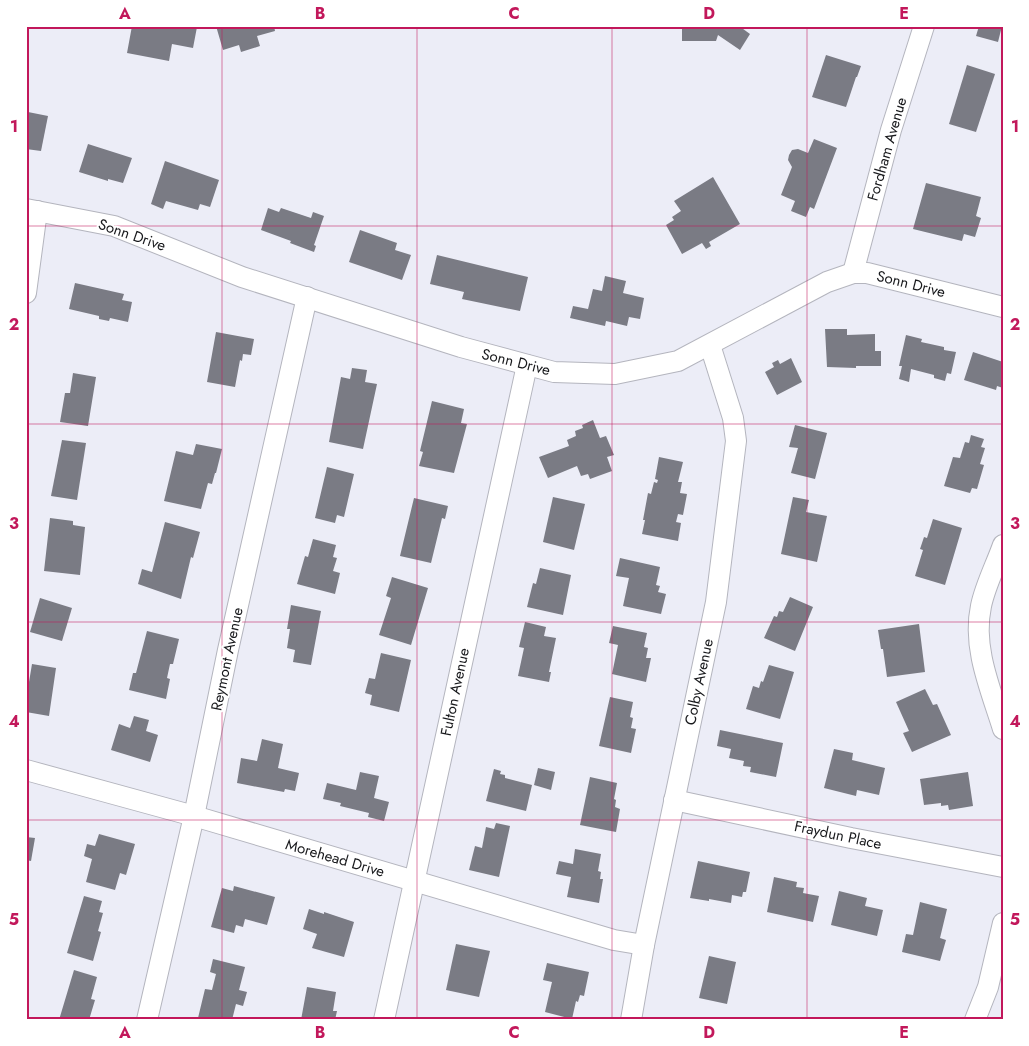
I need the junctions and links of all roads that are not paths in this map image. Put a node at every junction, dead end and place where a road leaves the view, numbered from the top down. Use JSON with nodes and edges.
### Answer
{"nodes":[{"id":1,"x":924,"y":26,"type":"edge"},
{"id":2,"x":32,"y":210,"type":"edge"},
{"id":3,"x":853,"y":273,"type":"junction"},
{"id":4,"x":26,"y":293,"type":"edge"},
{"id":5,"x":307,"y":297,"type":"junction"},
{"id":6,"x":1003,"y":307,"type":"edge"},
{"id":7,"x":710,"y":345,"type":"junction"},
{"id":8,"x":527,"y":365,"type":"junction"},
{"id":9,"x":1003,"y":545,"type":"edge"},
{"id":10,"x":1003,"y":730,"type":"edge"},
{"id":11,"x":26,"y":770,"type":"edge"},
{"id":12,"x":674,"y":800,"type":"junction"},
{"id":13,"x":194,"y":816,"type":"junction"},
{"id":14,"x":1003,"y":867,"type":"edge"},
{"id":15,"x":414,"y":880,"type":"junction"},
{"id":16,"x":1003,"y":923,"type":"edge"},
{"id":17,"x":644,"y":945,"type":"junction"},
{"id":18,"x":147,"y":1020,"type":"edge"},
{"id":19,"x":384,"y":1020,"type":"edge"},
{"id":20,"x":631,"y":1020,"type":"edge"},
{"id":21,"x":975,"y":1020,"type":"edge"}],
"edges":[{"from":1,"to":3,"type":"street","name":"Fordham Avenue"},
{"from":2,"to":4,"type":"street"},
{"from":2,"to":5,"type":"street","name":"Sonn Drive"},
{"from":3,"to":6,"type":"street","name":"Sonn Drive"},
{"from":3,"to":7,"type":"street","name":"Sonn Drive"},
{"from":5,"to":8,"type":"street","name":"Sonn Drive"},
{"from":5,"to":13,"type":"street","name":"Reymont Avenue"},
{"from":7,"to":8,"type":"street","name":"Sonn Drive"},
{"from":7,"to":12,"type":"street","name":"Colby Avenue"},
{"from":8,"to":15,"type":"street","name":"Fulton Avenue"},
{"from":9,"to":10,"type":"street"},
{"from":11,"to":13,"type":"street","name":"Morehead Drive"},
{"from":12,"to":14,"type":"street","name":"Fraydun Place"},
{"from":12,"to":17,"type":"street","name":"Colby Avenue"},
{"from":13,"to":15,"type":"street","name":"Morehead Drive"},
{"from":13,"to":18,"type":"street","name":"Reymont Avenue"},
{"from":15,"to":17,"type":"street","name":"Morehead Drive"},
{"from":15,"to":19,"type":"street","name":"Fulton Avenue"},
{"from":16,"to":21,"type":"street"},
{"from":17,"to":20,"type":"street","name":"Colby Avenue"}]}
